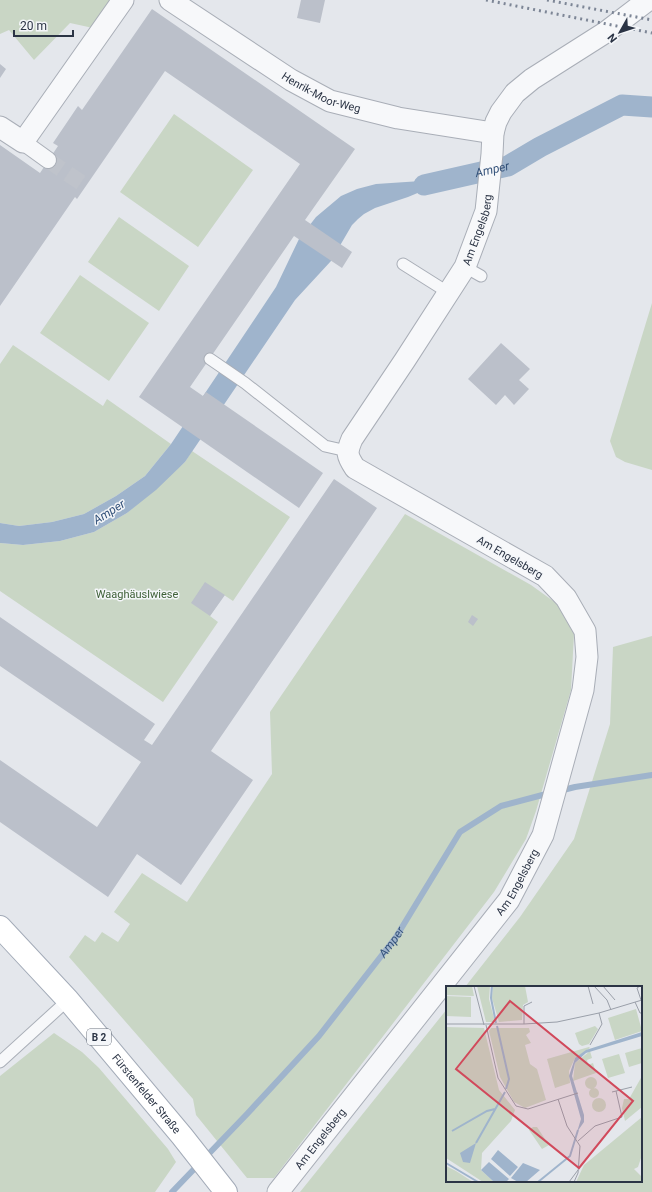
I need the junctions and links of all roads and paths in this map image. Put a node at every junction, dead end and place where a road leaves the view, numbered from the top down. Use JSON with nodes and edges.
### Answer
{"nodes":[{"id":1,"x":123,"y":0,"type":"edge"},
{"id":2,"x":170,"y":0,"type":"edge"},
{"id":3,"x":648,"y":0,"type":"edge"},
{"id":4,"x":0,"y":127,"type":"edge"},
{"id":5,"x":493,"y":133,"type":"junction"},
{"id":6,"x":23,"y":142,"type":"junction"},
{"id":7,"x":48,"y":160,"type":"tunnel mouth"},
{"id":8,"x":403,"y":264,"type":"dead end"},
{"id":9,"x":449,"y":293,"type":"junction"},
{"id":10,"x":210,"y":359,"type":"dead end"},
{"id":11,"x":347,"y":450,"type":"junction"},
{"id":12,"x":0,"y":928,"type":"edge"},
{"id":13,"x":68,"y":1000,"type":"junction"},
{"id":14,"x":0,"y":1062,"type":"edge"},
{"id":15,"x":225,"y":1190,"type":"edge"},
{"id":16,"x":278,"y":1192,"type":"edge"}],
"edges":[{"from":1,"to":6,"type":"street"},
{"from":2,"to":5,"type":"street","name":"Henrik-Moor-Weg"},
{"from":3,"to":5,"type":"street","name":"Am Engelsberg"},
{"from":4,"to":6,"type":"street"},
{"from":5,"to":9,"type":"street","name":"Am Engelsberg"},
{"from":6,"to":7,"type":"street"},
{"from":8,"to":9,"type":"lane"},
{"from":9,"to":11,"type":"street","name":"Am Engelsberg"},
{"from":10,"to":11,"type":"lane"},
{"from":11,"to":16,"type":"street","name":"Am Engelsberg"},
{"from":12,"to":13,"type":"main road","name":"Fürstenfelder Straße","number":"B 2"},
{"from":13,"to":14,"type":"lane"},
{"from":13,"to":15,"type":"main road","name":"Fürstenfelder Straße","number":"B 2"}]}
